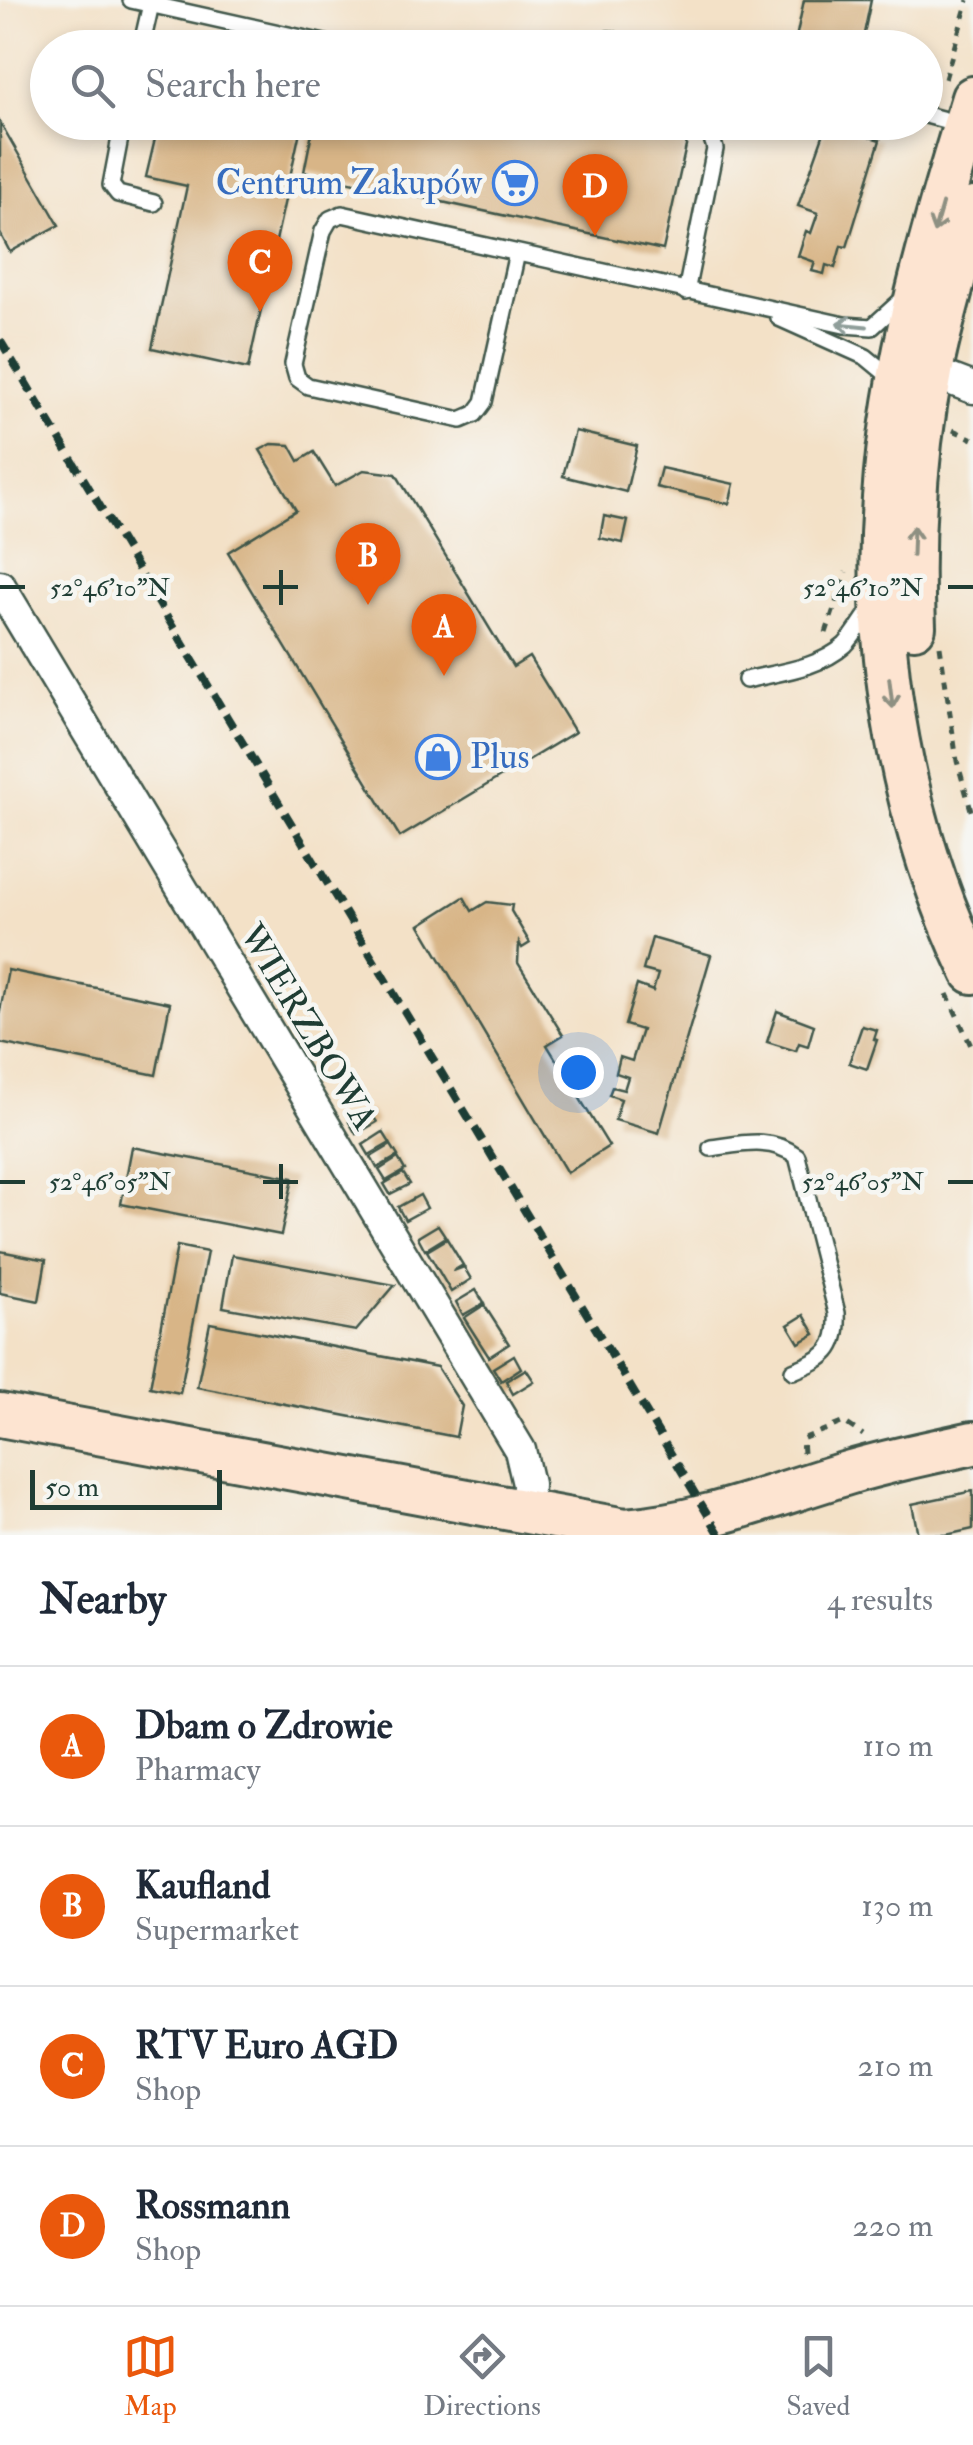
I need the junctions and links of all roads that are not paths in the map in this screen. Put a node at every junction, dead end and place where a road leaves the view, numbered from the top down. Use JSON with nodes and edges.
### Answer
{"nodes":[{"id":1,"x":131,"y":0,"type":"edge"},
{"id":2,"x":151,"y":4,"type":"junction"},
{"id":3,"x":144,"y":30,"type":"edge"},
{"id":4,"x":267,"y":30,"type":"edge"},
{"id":5,"x":954,"y":112,"type":"edge"},
{"id":6,"x":119,"y":140,"type":"edge"},
{"id":7,"x":713,"y":140,"type":"edge"},
{"id":8,"x":154,"y":203,"type":"dead end"},
{"id":9,"x":973,"y":209,"type":"edge"},
{"id":10,"x":517,"y":253,"type":"junction"},
{"id":11,"x":922,"y":272,"type":"junction"},
{"id":12,"x":686,"y":292,"type":"junction"},
{"id":13,"x":757,"y":308,"type":"junction"},
{"id":14,"x":915,"y":378,"type":"junction"},
{"id":15,"x":973,"y":388,"type":"edge"},
{"id":16,"x":0,"y":586,"type":"edge"},
{"id":17,"x":884,"y":596,"type":"junction"},
{"id":18,"x":746,"y":680,"type":"dead end"},
{"id":19,"x":973,"y":910,"type":"edge"},
{"id":20,"x":973,"y":972,"type":"edge"},
{"id":21,"x":711,"y":1148,"type":"dead end"},
{"id":22,"x":793,"y":1371,"type":"dead end"},
{"id":23,"x":0,"y":1415,"type":"edge"},
{"id":24,"x":973,"y":1443,"type":"edge"},
{"id":25,"x":527,"y":1514,"type":"junction"},
{"id":26,"x":626,"y":1533,"type":"edge"}],
"edges":[{"from":1,"to":2,"type":"lane"},
{"from":2,"to":3,"type":"lane"},
{"from":2,"to":4,"type":"lane"},
{"from":5,"to":11,"type":"main road","one_way":true},
{"from":6,"to":8,"type":"lane"},
{"from":7,"to":12,"type":"lane"},
{"from":9,"to":14,"type":"main road"},
{"from":10,"to":10,"type":"lane"},
{"from":10,"to":12,"type":"lane"},
{"from":11,"to":13,"type":"lane","one_way":true},
{"from":11,"to":14,"type":"main road"},
{"from":12,"to":13,"type":"lane"},
{"from":13,"to":14,"type":"lane"},
{"from":14,"to":15,"type":"street"},
{"from":14,"to":17,"type":"main road"},
{"from":19,"to":14,"type":"main road","one_way":true},
{"from":16,"to":25,"type":"street","name":"WIERZBOWA"},
{"from":17,"to":18,"type":"lane"},
{"from":17,"to":20,"type":"main road","one_way":true},
{"from":21,"to":22,"type":"lane"},
{"from":23,"to":25,"type":"main road"},
{"from":24,"to":26,"type":"main road"},
{"from":25,"to":26,"type":"main road"}]}
